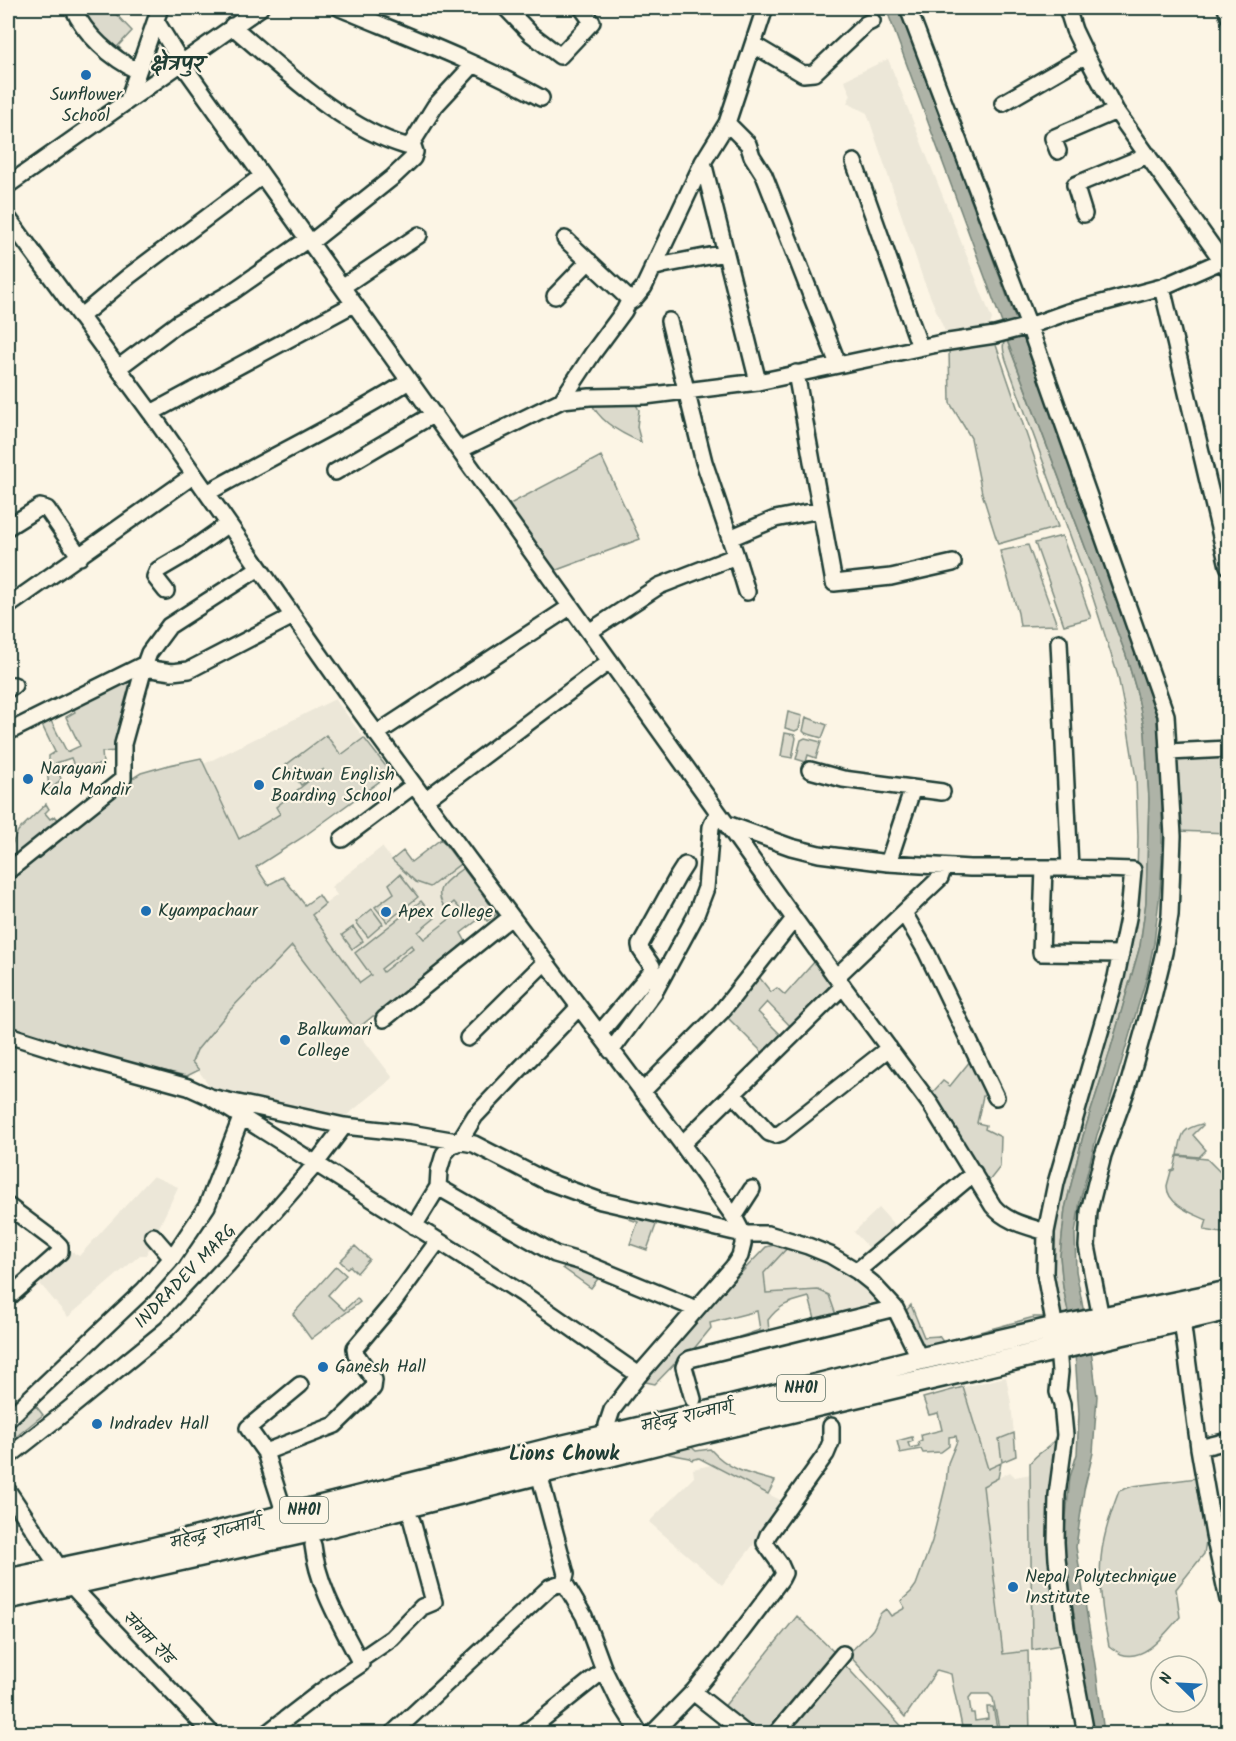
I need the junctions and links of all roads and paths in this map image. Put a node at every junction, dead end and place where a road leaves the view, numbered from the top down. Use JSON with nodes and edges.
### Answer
{"nodes":[{"id":1,"x":73,"y":8,"type":"edge"},
{"id":2,"x":260,"y":8,"type":"edge"},
{"id":3,"x":340,"y":8,"type":"edge"},
{"id":4,"x":506,"y":8,"type":"edge"},
{"id":5,"x":582,"y":8,"type":"edge"},
{"id":6,"x":765,"y":8,"type":"edge"},
{"id":7,"x":908,"y":8,"type":"edge"},
{"id":8,"x":1067,"y":8,"type":"edge"},
{"id":9,"x":1226,"y":8,"type":"edge"},
{"id":10,"x":158,"y":14,"type":"edge"},
{"id":11,"x":1228,"y":15,"type":"edge"},
{"id":12,"x":872,"y":21,"type":"dead end"},
{"id":13,"x":232,"y":26,"type":"junction"},
{"id":14,"x":754,"y":45,"type":"junction"},
{"id":15,"x":1086,"y":55,"type":"junction"},
{"id":16,"x":181,"y":62,"type":"junction"},
{"id":17,"x":473,"y":65,"type":"junction"},
{"id":18,"x":138,"y":71,"type":"junction"},
{"id":19,"x":541,"y":98,"type":"dead end"},
{"id":20,"x":128,"y":100,"type":"junction"},
{"id":21,"x":1003,"y":103,"type":"dead end"},
{"id":22,"x":1116,"y":111,"type":"junction"},
{"id":23,"x":727,"y":123,"type":"junction"},
{"id":24,"x":412,"y":143,"type":"junction"},
{"id":25,"x":1058,"y":151,"type":"dead end"},
{"id":26,"x":1148,"y":155,"type":"junction"},
{"id":27,"x":703,"y":162,"type":"junction"},
{"id":28,"x":854,"y":162,"type":"dead end"},
{"id":29,"x":262,"y":176,"type":"junction"},
{"id":30,"x":8,"y":185,"type":"edge"},
{"id":31,"x":1084,"y":214,"type":"dead end"},
{"id":32,"x":8,"y":218,"type":"edge"},
{"id":33,"x":419,"y":235,"type":"dead end"},
{"id":34,"x":565,"y":239,"type":"dead end"},
{"id":35,"x":309,"y":241,"type":"junction"},
{"id":36,"x":725,"y":253,"type":"junction"},
{"id":37,"x":589,"y":261,"type":"junction"},
{"id":38,"x":1227,"y":262,"type":"edge"},
{"id":39,"x":652,"y":268,"type":"junction"},
{"id":40,"x":342,"y":287,"type":"junction"},
{"id":41,"x":1162,"y":287,"type":"junction"},
{"id":42,"x":555,"y":296,"type":"dead end"},
{"id":43,"x":630,"y":300,"type":"junction"},
{"id":44,"x":354,"y":304,"type":"junction"},
{"id":45,"x":80,"y":317,"type":"junction"},
{"id":46,"x":669,"y":321,"type":"dead end"},
{"id":47,"x":1027,"y":326,"type":"junction"},
{"id":48,"x":920,"y":347,"type":"junction"},
{"id":49,"x":838,"y":364,"type":"junction"},
{"id":50,"x":118,"y":368,"type":"junction"},
{"id":51,"x":796,"y":373,"type":"junction"},
{"id":52,"x":409,"y":381,"type":"junction"},
{"id":53,"x":758,"y":382,"type":"junction"},
{"id":54,"x":686,"y":391,"type":"junction"},
{"id":55,"x":562,"y":400,"type":"junction"},
{"id":56,"x":151,"y":413,"type":"junction"},
{"id":57,"x":434,"y":414,"type":"junction"},
{"id":58,"x":460,"y":450,"type":"junction"},
{"id":59,"x":335,"y":472,"type":"dead end"},
{"id":60,"x":194,"y":475,"type":"junction"},
{"id":61,"x":207,"y":493,"type":"junction"},
{"id":62,"x":820,"y":510,"type":"junction"},
{"id":63,"x":228,"y":524,"type":"junction"},
{"id":64,"x":8,"y":527,"type":"edge"},
{"id":65,"x":730,"y":538,"type":"junction"},
{"id":66,"x":80,"y":556,"type":"junction"},
{"id":67,"x":736,"y":556,"type":"junction"},
{"id":68,"x":953,"y":562,"type":"dead end"},
{"id":69,"x":1228,"y":566,"type":"edge"},
{"id":70,"x":259,"y":568,"type":"junction"},
{"id":71,"x":166,"y":591,"type":"dead end"},
{"id":72,"x":747,"y":592,"type":"dead end"},
{"id":73,"x":8,"y":606,"type":"edge"},
{"id":74,"x":570,"y":607,"type":"junction"},
{"id":75,"x":293,"y":616,"type":"junction"},
{"id":76,"x":589,"y":632,"type":"junction"},
{"id":77,"x":1059,"y":642,"type":"dead end"},
{"id":78,"x":610,"y":661,"type":"junction"},
{"id":79,"x":144,"y":666,"type":"junction"},
{"id":80,"x":8,"y":732,"type":"edge"},
{"id":81,"x":376,"y":734,"type":"junction"},
{"id":82,"x":1228,"y":749,"type":"edge"},
{"id":83,"x":1169,"y":752,"type":"junction"},
{"id":84,"x":810,"y":770,"type":"dead end"},
{"id":85,"x":414,"y":785,"type":"junction"},
{"id":86,"x":913,"y":788,"type":"junction"},
{"id":87,"x":942,"y":792,"type":"dead end"},
{"id":88,"x":425,"y":800,"type":"junction"},
{"id":89,"x":723,"y":819,"type":"junction"},
{"id":90,"x":342,"y":839,"type":"dead end"},
{"id":91,"x":888,"y":862,"type":"junction"},
{"id":92,"x":686,"y":865,"type":"dead end"},
{"id":93,"x":944,"y":867,"type":"junction"},
{"id":94,"x":1044,"y":868,"type":"junction"},
{"id":95,"x":1070,"y":868,"type":"junction"},
{"id":96,"x":8,"y":871,"type":"edge"},
{"id":97,"x":904,"y":913,"type":"junction"},
{"id":98,"x":511,"y":917,"type":"junction"},
{"id":99,"x":794,"y":919,"type":"junction"},
{"id":100,"x":1120,"y":954,"type":"junction"},
{"id":101,"x":545,"y":963,"type":"junction"},
{"id":102,"x":840,"y":982,"type":"junction"},
{"id":103,"x":579,"y":1007,"type":"junction"},
{"id":104,"x":384,"y":1019,"type":"dead end"},
{"id":105,"x":599,"y":1034,"type":"junction"},
{"id":106,"x":8,"y":1035,"type":"edge"},
{"id":107,"x":468,"y":1038,"type":"dead end"},
{"id":108,"x":889,"y":1048,"type":"junction"},
{"id":109,"x":611,"y":1051,"type":"junction"},
{"id":110,"x":642,"y":1092,"type":"junction"},
{"id":111,"x":733,"y":1094,"type":"junction"},
{"id":112,"x":210,"y":1097,"type":"junction"},
{"id":113,"x":996,"y":1097,"type":"dead end"},
{"id":114,"x":241,"y":1118,"type":"junction"},
{"id":115,"x":344,"y":1126,"type":"junction"},
{"id":116,"x":459,"y":1142,"type":"junction"},
{"id":117,"x":682,"y":1144,"type":"junction"},
{"id":118,"x":315,"y":1164,"type":"junction"},
{"id":119,"x":974,"y":1173,"type":"junction"},
{"id":120,"x":438,"y":1187,"type":"junction"},
{"id":121,"x":752,"y":1189,"type":"dead end"},
{"id":122,"x":8,"y":1206,"type":"edge"},
{"id":123,"x":734,"y":1217,"type":"junction"},
{"id":124,"x":414,"y":1226,"type":"junction"},
{"id":125,"x":1046,"y":1232,"type":"junction"},
{"id":126,"x":742,"y":1234,"type":"junction"},
{"id":127,"x":153,"y":1236,"type":"dead end"},
{"id":128,"x":438,"y":1241,"type":"junction"},
{"id":129,"x":172,"y":1258,"type":"junction"},
{"id":130,"x":857,"y":1271,"type":"junction"},
{"id":131,"x":1228,"y":1292,"type":"edge"},
{"id":132,"x":8,"y":1298,"type":"edge"},
{"id":133,"x":895,"y":1308,"type":"junction"},
{"id":134,"x":696,"y":1309,"type":"junction"},
{"id":135,"x":1228,"y":1310,"type":"edge"},
{"id":136,"x":1098,"y":1319,"type":"junction"},
{"id":137,"x":1182,"y":1320,"type":"junction"},
{"id":138,"x":1061,"y":1337,"type":"junction"},
{"id":139,"x":920,"y":1359,"type":"junction"},
{"id":140,"x":639,"y":1375,"type":"junction"},
{"id":141,"x":300,"y":1385,"type":"dead end"},
{"id":142,"x":693,"y":1399,"type":"dead end"},
{"id":143,"x":8,"y":1419,"type":"edge"},
{"id":144,"x":831,"y":1426,"type":"dead end"},
{"id":145,"x":1228,"y":1441,"type":"edge"},
{"id":146,"x":607,"y":1446,"type":"junction"},
{"id":147,"x":1199,"y":1448,"type":"junction"},
{"id":148,"x":265,"y":1452,"type":"junction"},
{"id":149,"x":8,"y":1457,"type":"edge"},
{"id":150,"x":536,"y":1463,"type":"junction"},
{"id":151,"x":8,"y":1491,"type":"edge"},
{"id":152,"x":285,"y":1515,"type":"junction"},
{"id":153,"x":412,"y":1521,"type":"dead end"},
{"id":154,"x":313,"y":1545,"type":"dead end"},
{"id":155,"x":65,"y":1576,"type":"junction"},
{"id":156,"x":8,"y":1580,"type":"edge"},
{"id":157,"x":564,"y":1582,"type":"junction"},
{"id":158,"x":8,"y":1598,"type":"edge"},
{"id":159,"x":1228,"y":1600,"type":"edge"},
{"id":160,"x":843,"y":1654,"type":"dead end"},
{"id":161,"x":360,"y":1660,"type":"junction"},
{"id":162,"x":604,"y":1670,"type":"junction"},
{"id":163,"x":693,"y":1692,"type":"junction"},
{"id":164,"x":209,"y":1732,"type":"edge"},
{"id":165,"x":266,"y":1734,"type":"edge"},
{"id":166,"x":392,"y":1734,"type":"edge"},
{"id":167,"x":524,"y":1734,"type":"edge"},
{"id":168,"x":640,"y":1734,"type":"edge"},
{"id":169,"x":652,"y":1734,"type":"edge"},
{"id":170,"x":746,"y":1734,"type":"edge"},
{"id":171,"x":776,"y":1734,"type":"edge"},
{"id":172,"x":1086,"y":1734,"type":"edge"}],
"edges":[{"from":1,"to":18,"type":"street"},
{"from":2,"to":13,"type":"street"},
{"from":3,"to":17,"type":"street"},
{"from":4,"to":5,"type":"street"},
{"from":6,"to":14,"type":"street"},
{"from":7,"to":47,"type":"street"},
{"from":8,"to":15,"type":"street"},
{"from":9,"to":11,"type":"street"},
{"from":10,"to":16,"type":"street"},
{"from":10,"to":18,"type":"street"},
{"from":12,"to":14,"type":"street"},
{"from":13,"to":16,"type":"street"},
{"from":13,"to":24,"type":"street"},
{"from":14,"to":23,"type":"street"},
{"from":15,"to":21,"type":"street"},
{"from":15,"to":22,"type":"street"},
{"from":16,"to":20,"type":"street"},
{"from":16,"to":29,"type":"street"},
{"from":17,"to":19,"type":"street"},
{"from":17,"to":24,"type":"street"},
{"from":18,"to":20,"type":"street"},
{"from":20,"to":30,"type":"street"},
{"from":22,"to":25,"type":"street"},
{"from":22,"to":26,"type":"street"},
{"from":23,"to":27,"type":"street"},
{"from":23,"to":49,"type":"street"},
{"from":24,"to":35,"type":"street"},
{"from":26,"to":31,"type":"street"},
{"from":26,"to":38,"type":"street"},
{"from":27,"to":36,"type":"street"},
{"from":27,"to":39,"type":"street"},
{"from":28,"to":48,"type":"street"},
{"from":29,"to":35,"type":"street"},
{"from":29,"to":45,"type":"street"},
{"from":32,"to":45,"type":"street"},
{"from":33,"to":40,"type":"street"},
{"from":34,"to":37,"type":"street"},
{"from":35,"to":40,"type":"street"},
{"from":35,"to":50,"type":"street"},
{"from":36,"to":39,"type":"street"},
{"from":36,"to":53,"type":"street"},
{"from":37,"to":42,"type":"street"},
{"from":37,"to":43,"type":"street"},
{"from":38,"to":41,"type":"street"},
{"from":39,"to":43,"type":"street"},
{"from":40,"to":44,"type":"street"},
{"from":41,"to":47,"type":"street"},
{"from":41,"to":69,"type":"street"},
{"from":43,"to":55,"type":"street"},
{"from":44,"to":52,"type":"street"},
{"from":44,"to":56,"type":"street"},
{"from":45,"to":50,"type":"street"},
{"from":46,"to":54,"type":"street"},
{"from":47,"to":48,"type":"street"},
{"from":47,"to":83,"type":"street"},
{"from":48,"to":49,"type":"street"},
{"from":49,"to":51,"type":"street"},
{"from":50,"to":56,"type":"street"},
{"from":51,"to":53,"type":"street"},
{"from":51,"to":62,"type":"street"},
{"from":52,"to":57,"type":"street"},
{"from":52,"to":61,"type":"street"},
{"from":53,"to":54,"type":"street"},
{"from":54,"to":55,"type":"street"},
{"from":54,"to":65,"type":"street"},
{"from":55,"to":58,"type":"street"},
{"from":56,"to":60,"type":"street"},
{"from":57,"to":58,"type":"street"},
{"from":57,"to":59,"type":"street"},
{"from":58,"to":74,"type":"street"},
{"from":60,"to":61,"type":"street"},
{"from":60,"to":66,"type":"street"},
{"from":61,"to":63,"type":"street"},
{"from":62,"to":65,"type":"street"},
{"from":62,"to":68,"type":"street"},
{"from":63,"to":70,"type":"street"},
{"from":63,"to":71,"type":"street"},
{"from":64,"to":66,"type":"street"},
{"from":65,"to":67,"type":"street"},
{"from":66,"to":73,"type":"street"},
{"from":67,"to":72,"type":"street"},
{"from":67,"to":76,"type":"street"},
{"from":70,"to":75,"type":"street"},
{"from":70,"to":79,"type":"street"},
{"from":74,"to":76,"type":"street"},
{"from":74,"to":81,"type":"street"},
{"from":75,"to":79,"type":"street"},
{"from":75,"to":81,"type":"street"},
{"from":76,"to":78,"type":"street"},
{"from":77,"to":95,"type":"street"},
{"from":78,"to":88,"type":"street"},
{"from":78,"to":89,"type":"street"},
{"from":79,"to":80,"type":"street"},
{"from":79,"to":96,"type":"street"},
{"from":81,"to":85,"type":"street"},
{"from":82,"to":83,"type":"street"},
{"from":83,"to":136,"type":"street"},
{"from":84,"to":86,"type":"street"},
{"from":85,"to":88,"type":"street"},
{"from":85,"to":90,"type":"street"},
{"from":86,"to":87,"type":"street"},
{"from":86,"to":91,"type":"street"},
{"from":88,"to":98,"type":"street"},
{"from":89,"to":91,"type":"street"},
{"from":89,"to":99,"type":"street"},
{"from":89,"to":109,"type":"street"},
{"from":91,"to":93,"type":"street"},
{"from":92,"to":105,"type":"street"},
{"from":93,"to":94,"type":"street"},
{"from":93,"to":97,"type":"street"},
{"from":94,"to":95,"type":"street"},
{"from":94,"to":100,"type":"street"},
{"from":95,"to":100,"type":"street"},
{"from":97,"to":102,"type":"street"},
{"from":97,"to":113,"type":"street"},
{"from":98,"to":101,"type":"street"},
{"from":98,"to":104,"type":"street"},
{"from":99,"to":102,"type":"street"},
{"from":99,"to":110,"type":"street"},
{"from":100,"to":125,"type":"street"},
{"from":101,"to":103,"type":"street"},
{"from":101,"to":107,"type":"street"},
{"from":102,"to":108,"type":"street"},
{"from":102,"to":111,"type":"street"},
{"from":103,"to":105,"type":"street"},
{"from":103,"to":116,"type":"street"},
{"from":105,"to":109,"type":"street"},
{"from":106,"to":112,"type":"street"},
{"from":108,"to":111,"type":"street"},
{"from":108,"to":119,"type":"street"},
{"from":109,"to":110,"type":"street"},
{"from":110,"to":117,"type":"street"},
{"from":111,"to":117,"type":"street"},
{"from":112,"to":114,"type":"street"},
{"from":112,"to":115,"type":"street"},
{"from":114,"to":118,"type":"street"},
{"from":114,"to":129,"type":"street"},
{"from":115,"to":116,"type":"street"},
{"from":115,"to":118,"type":"street","name":"INDRADEV MARG"},
{"from":116,"to":120,"type":"street"},
{"from":116,"to":126,"type":"street"},
{"from":117,"to":123,"type":"street"},
{"from":118,"to":124,"type":"street"},
{"from":118,"to":149,"type":"street","name":"INDRADEV MARG"},
{"from":119,"to":125,"type":"street"},
{"from":119,"to":130,"type":"street"},
{"from":120,"to":124,"type":"street"},
{"from":120,"to":134,"type":"street"},
{"from":121,"to":123,"type":"street"},
{"from":122,"to":132,"type":"street"},
{"from":123,"to":126,"type":"street"},
{"from":124,"to":128,"type":"street"},
{"from":125,"to":138,"type":"street"},
{"from":126,"to":130,"type":"street"},
{"from":126,"to":134,"type":"street"},
{"from":127,"to":129,"type":"street"},
{"from":128,"to":140,"type":"street"},
{"from":128,"to":148,"type":"street"},
{"from":129,"to":143,"type":"street"},
{"from":130,"to":133,"type":"street"},
{"from":131,"to":136,"type":"highway","name":"महेन्द्र राज्मार्ग्","number":"NH01"},
{"from":133,"to":139,"type":"street"},
{"from":133,"to":142,"type":"street"},
{"from":134,"to":140,"type":"street"},
{"from":135,"to":137,"type":"highway","name":"महेन्द्र राज्मार्ग्","number":"NH01"},
{"from":136,"to":138,"type":"highway","name":"महेन्द्र राज्मार्ग्","number":"NH01"},
{"from":137,"to":138,"type":"highway","name":"महेन्द्र राज्मार्ग्","number":"NH01"},
{"from":137,"to":147,"type":"street"},
{"from":138,"to":139,"type":"highway","name":"महेन्द्र राज्मार्ग्","number":"NH01"},
{"from":138,"to":146,"type":"highway","name":"महेन्द्र राज्मार्ग्","number":"NH01"},
{"from":138,"to":172,"type":"street"},
{"from":139,"to":146,"type":"highway","name":"महेन्द्र राज्मार्ग्","number":"NH01"},
{"from":140,"to":146,"type":"street"},
{"from":141,"to":148,"type":"street"},
{"from":144,"to":163,"type":"street"},
{"from":145,"to":147,"type":"street"},
{"from":146,"to":150,"type":"highway","name":"महेन्द्र राज्मार्ग्","number":"NH01"},
{"from":147,"to":159,"type":"street"},
{"from":148,"to":152,"type":"street"},
{"from":150,"to":152,"type":"highway","name":"महेन्द्र राज्मार्ग्","number":"NH01"},
{"from":150,"to":155,"type":"highway","name":"महेन्द्र राज्मार्ग्","number":"NH01"},
{"from":150,"to":157,"type":"street"},
{"from":151,"to":155,"type":"street","name":"संगम रोड"},
{"from":152,"to":155,"type":"highway","name":"महेन्द्र राज्मार्ग्","number":"NH01"},
{"from":153,"to":161,"type":"street"},
{"from":154,"to":161,"type":"street"},
{"from":155,"to":156,"type":"highway","name":"महेन्द्र राज्मार्ग्","number":"NH01"},
{"from":155,"to":158,"type":"highway","name":"महेन्द्र राज्मार्ग्","number":"NH01"},
{"from":155,"to":164,"type":"street","name":"संगम रोड"},
{"from":157,"to":162,"type":"street"},
{"from":157,"to":166,"type":"street"},
{"from":160,"to":171,"type":"street"},
{"from":161,"to":165,"type":"street"},
{"from":162,"to":167,"type":"street"},
{"from":162,"to":168,"type":"street"},
{"from":163,"to":169,"type":"street"},
{"from":163,"to":170,"type":"street"}]}
